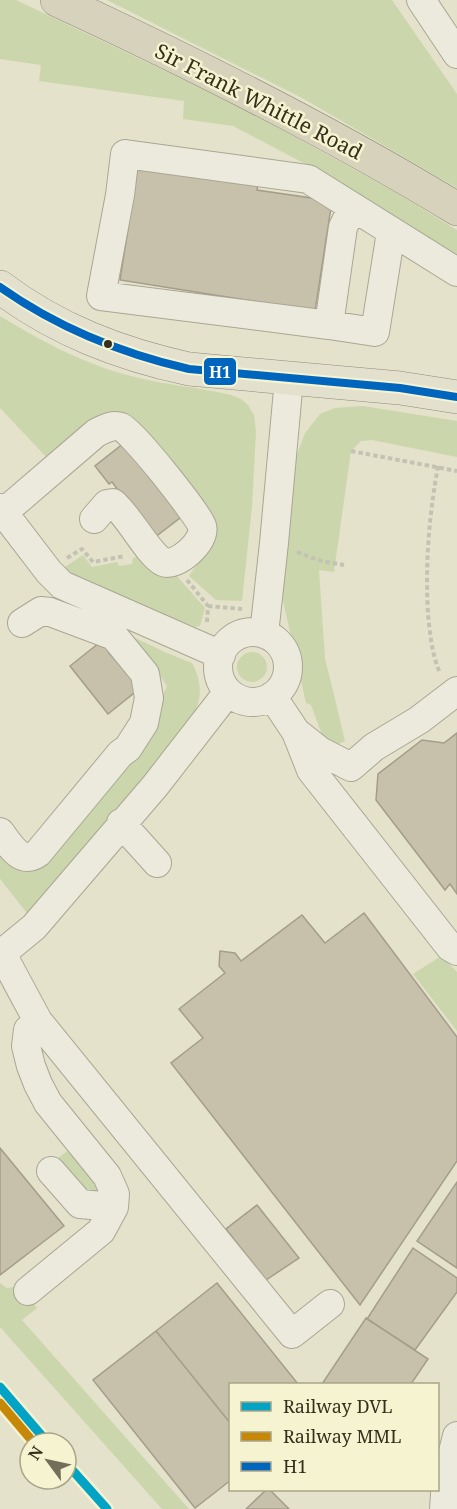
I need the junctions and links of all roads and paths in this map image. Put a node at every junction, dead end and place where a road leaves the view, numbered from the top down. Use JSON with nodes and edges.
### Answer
{"nodes":[{"id":1,"x":57,"y":0,"type":"edge"},
{"id":2,"x":421,"y":0,"type":"edge"},
{"id":3,"x":457,"y":54,"type":"edge"},
{"id":4,"x":353,"y":207,"type":"junction"},
{"id":5,"x":457,"y":209,"type":"edge"},
{"id":6,"x":391,"y":232,"type":"junction"},
{"id":7,"x":457,"y":272,"type":"edge"},
{"id":8,"x":0,"y":287,"type":"edge"},
{"id":9,"x":329,"y":325,"type":"junction"},
{"id":10,"x":289,"y":379,"type":"junction"},
{"id":11,"x":457,"y":397,"type":"edge"},
{"id":12,"x":351,"y":451,"type":"dead end"},
{"id":13,"x":438,"y":466,"type":"junction"},
{"id":14,"x":457,"y":471,"type":"edge"},
{"id":15,"x":2,"y":510,"type":"edge"},
{"id":16,"x":94,"y":519,"type":"dead end"},
{"id":17,"x":274,"y":543,"type":"junction"},
{"id":18,"x":344,"y":565,"type":"dead end"},
{"id":19,"x":184,"y":576,"type":"dead end"},
{"id":20,"x":208,"y":606,"type":"junction"},
{"id":21,"x":265,"y":622,"type":"junction"},
{"id":22,"x":22,"y":623,"type":"dead end"},
{"id":23,"x":212,"y":651,"type":"junction"},
{"id":24,"x":228,"y":692,"type":"junction"},
{"id":25,"x":455,"y":693,"type":"edge"},
{"id":26,"x":272,"y":696,"type":"junction"},
{"id":27,"x":296,"y":732,"type":"junction"},
{"id":28,"x":351,"y":767,"type":"junction"},
{"id":29,"x":347,"y":816,"type":"junction"},
{"id":30,"x":121,"y":823,"type":"junction"},
{"id":31,"x":0,"y":832,"type":"edge"},
{"id":32,"x":157,"y":863,"type":"dead end"},
{"id":33,"x":457,"y":951,"type":"edge"},
{"id":34,"x":1,"y":955,"type":"edge"},
{"id":35,"x":38,"y":1021,"type":"junction"},
{"id":36,"x":51,"y":1171,"type":"dead end"},
{"id":37,"x":114,"y":1207,"type":"junction"},
{"id":38,"x":28,"y":1291,"type":"dead end"},
{"id":39,"x":330,"y":1304,"type":"dead end"},
{"id":40,"x":457,"y":1436,"type":"edge"},
{"id":41,"x":444,"y":1509,"type":"edge"}],
"edges":[{"from":1,"to":5,"type":"highway","name":"Sir Frank Whittle Road"},
{"from":2,"to":3,"type":"street"},
{"from":4,"to":6,"type":"street"},
{"from":4,"to":9,"type":"street"},
{"from":4,"to":9,"type":"street"},
{"from":6,"to":7,"type":"street"},
{"from":6,"to":9,"type":"street"},
{"from":8,"to":10,"type":"main road"},
{"from":10,"to":11,"type":"main road"},
{"from":10,"to":17,"type":"street"},
{"from":12,"to":13,"type":"path"},
{"from":13,"to":14,"type":"path"},
{"from":13,"to":25,"type":"path"},
{"from":15,"to":16,"type":"street"},
{"from":15,"to":23,"type":"street"},
{"from":17,"to":18,"type":"path"},
{"from":17,"to":21,"type":"street"},
{"from":19,"to":20,"type":"path"},
{"from":20,"to":21,"type":"path"},
{"from":20,"to":23,"type":"path"},
{"from":21,"to":23,"type":"street"},
{"from":21,"to":26,"type":"street"},
{"from":22,"to":31,"type":"street"},
{"from":23,"to":24,"type":"street"},
{"from":24,"to":26,"type":"street"},
{"from":24,"to":30,"type":"street"},
{"from":25,"to":28,"type":"street"},
{"from":26,"to":27,"type":"street"},
{"from":27,"to":28,"type":"street"},
{"from":27,"to":29,"type":"street"},
{"from":28,"to":29,"type":"street"},
{"from":29,"to":33,"type":"street"},
{"from":30,"to":32,"type":"street"},
{"from":30,"to":34,"type":"street"},
{"from":34,"to":35,"type":"street"},
{"from":35,"to":37,"type":"street"},
{"from":35,"to":39,"type":"street"},
{"from":36,"to":37,"type":"street"},
{"from":37,"to":38,"type":"street"},
{"from":40,"to":41,"type":"street"}]}
